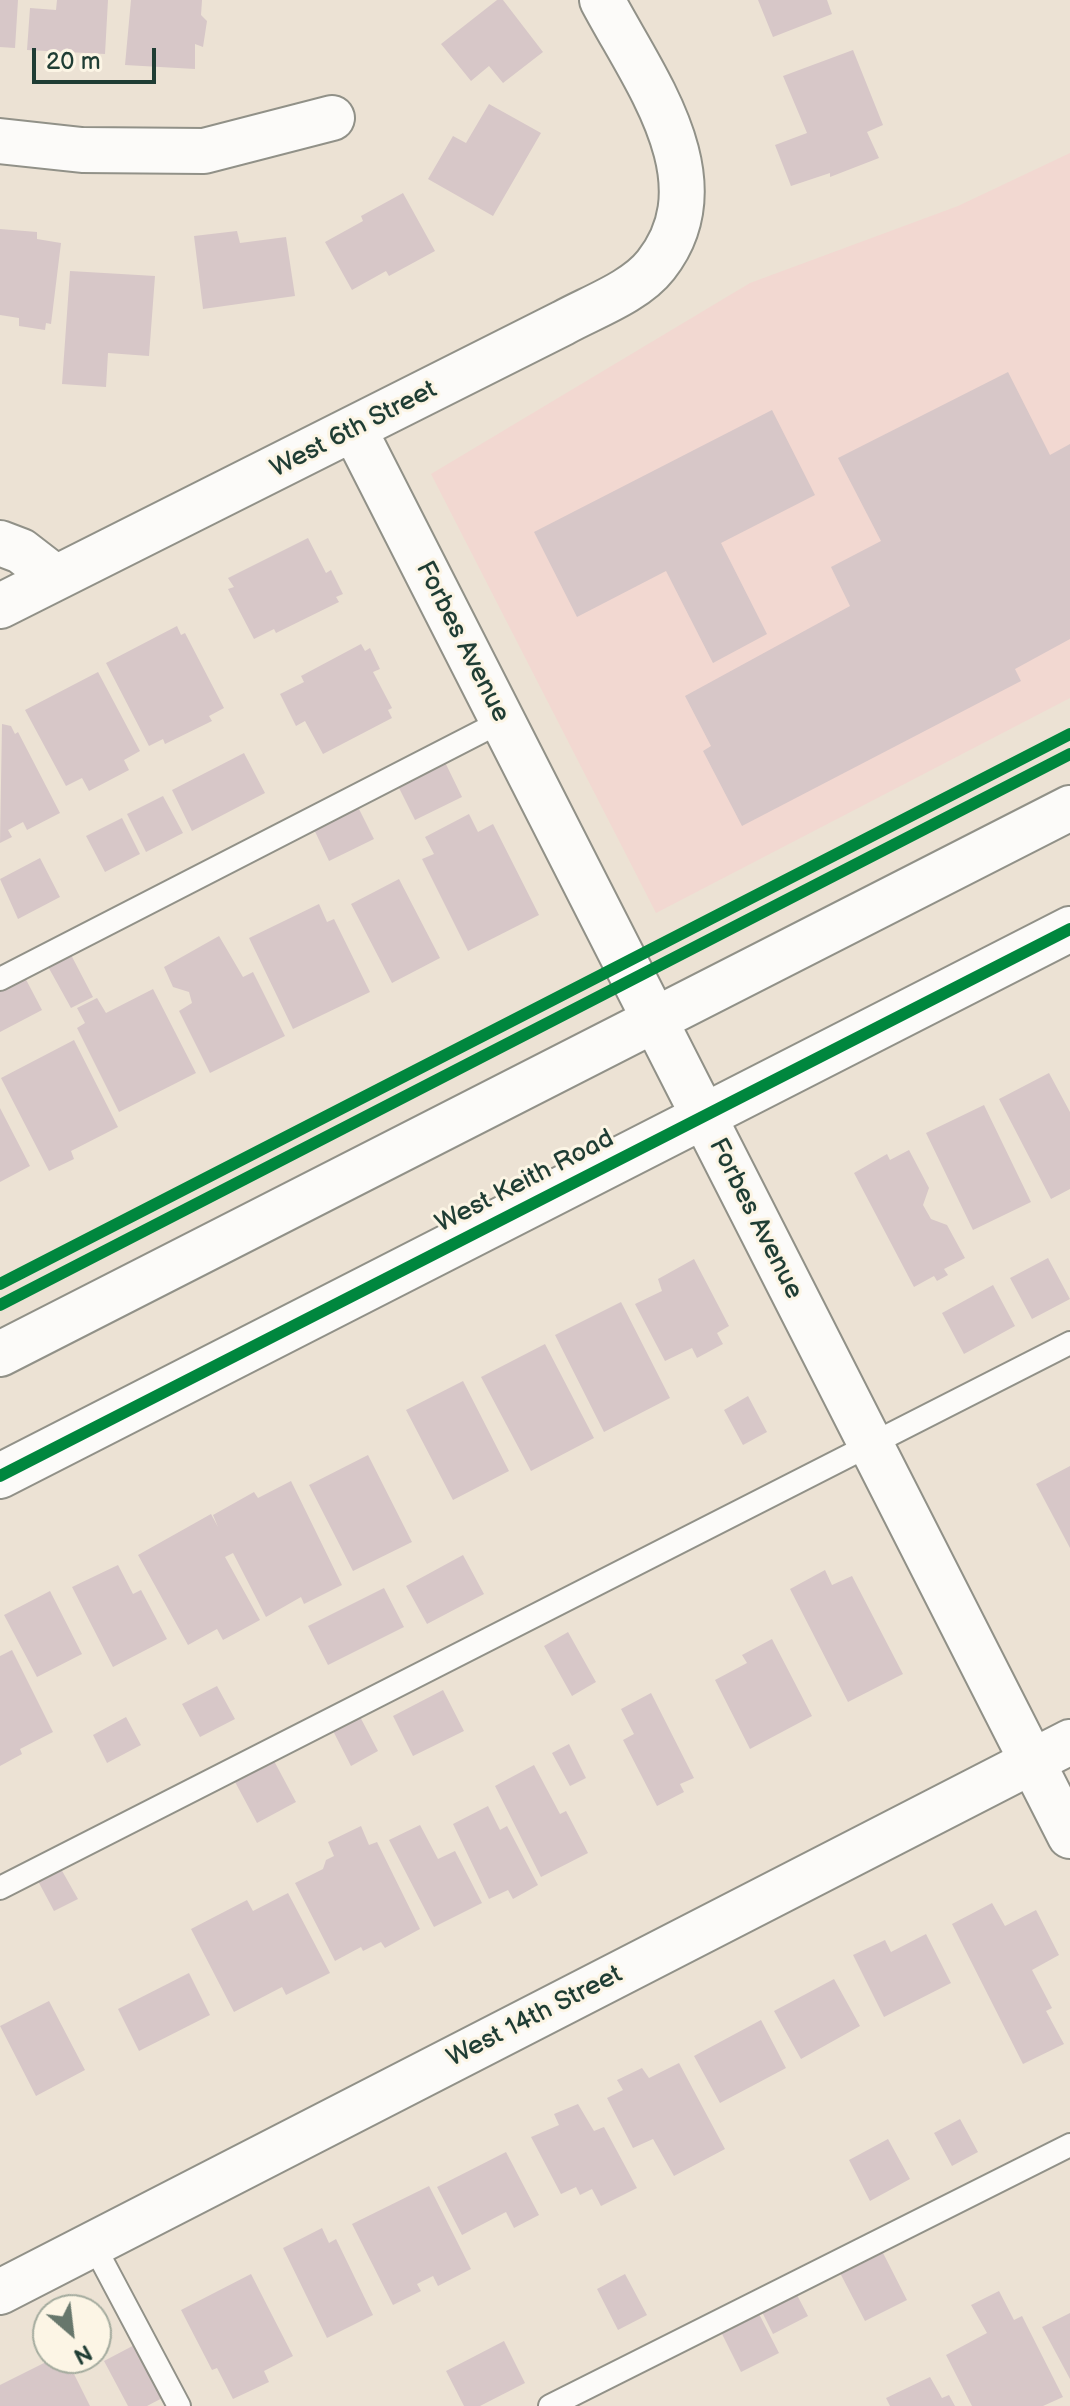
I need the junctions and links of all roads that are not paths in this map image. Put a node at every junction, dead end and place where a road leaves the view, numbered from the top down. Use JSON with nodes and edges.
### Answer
{"nodes":[{"id":1,"x":602,"y":0,"type":"edge"},
{"id":2,"x":332,"y":118,"type":"dead end"},
{"id":3,"x":0,"y":141,"type":"edge"},
{"id":4,"x":355,"y":431,"type":"junction"},
{"id":5,"x":0,"y":543,"type":"edge"},
{"id":6,"x":56,"y":578,"type":"junction"},
{"id":7,"x":0,"y":606,"type":"edge"},
{"id":8,"x":502,"y":721,"type":"junction"},
{"id":9,"x":1070,"y":808,"type":"edge"},
{"id":10,"x":1070,"y":929,"type":"edge"},
{"id":11,"x":0,"y":979,"type":"edge"},
{"id":12,"x":654,"y":1020,"type":"junction"},
{"id":13,"x":703,"y":1116,"type":"junction"},
{"id":14,"x":1070,"y":1343,"type":"edge"},
{"id":15,"x":0,"y":1354,"type":"edge"},
{"id":16,"x":871,"y":1446,"type":"junction"},
{"id":17,"x":0,"y":1476,"type":"edge"},
{"id":18,"x":1070,"y":1742,"type":"edge"},
{"id":19,"x":1031,"y":1762,"type":"junction"},
{"id":20,"x":1070,"y":1836,"type":"edge"},
{"id":21,"x":0,"y":1888,"type":"edge"},
{"id":22,"x":1070,"y":2145,"type":"edge"},
{"id":23,"x":93,"y":2244,"type":"junction"},
{"id":24,"x":0,"y":2292,"type":"edge"},
{"id":25,"x":179,"y":2406,"type":"edge"},
{"id":26,"x":550,"y":2406,"type":"edge"}],
"edges":[{"from":1,"to":4,"type":"street","name":"West 6th Street"},
{"from":2,"to":3,"type":"street"},
{"from":4,"to":6,"type":"street","name":"West 6th Street"},
{"from":4,"to":8,"type":"street","name":"Forbes Avenue"},
{"from":5,"to":6,"type":"street"},
{"from":6,"to":7,"type":"street","name":"West 6th Street"},
{"from":8,"to":11,"type":"lane"},
{"from":8,"to":12,"type":"street","name":"Forbes Avenue"},
{"from":9,"to":12,"type":"street"},
{"from":10,"to":13,"type":"street","name":"West Keith Road"},
{"from":12,"to":13,"type":"street","name":"Forbes Avenue"},
{"from":12,"to":15,"type":"street"},
{"from":13,"to":16,"type":"street","name":"Forbes Avenue"},
{"from":13,"to":17,"type":"street","name":"West Keith Road"},
{"from":14,"to":16,"type":"lane"},
{"from":16,"to":19,"type":"street","name":"Forbes Avenue"},
{"from":16,"to":21,"type":"lane"},
{"from":18,"to":19,"type":"street","name":"West 14th Street"},
{"from":19,"to":20,"type":"street","name":"Forbes Avenue"},
{"from":19,"to":23,"type":"street","name":"West 14th Street"},
{"from":22,"to":26,"type":"lane"},
{"from":23,"to":24,"type":"street","name":"West 14th Street"},
{"from":23,"to":25,"type":"lane"}]}
